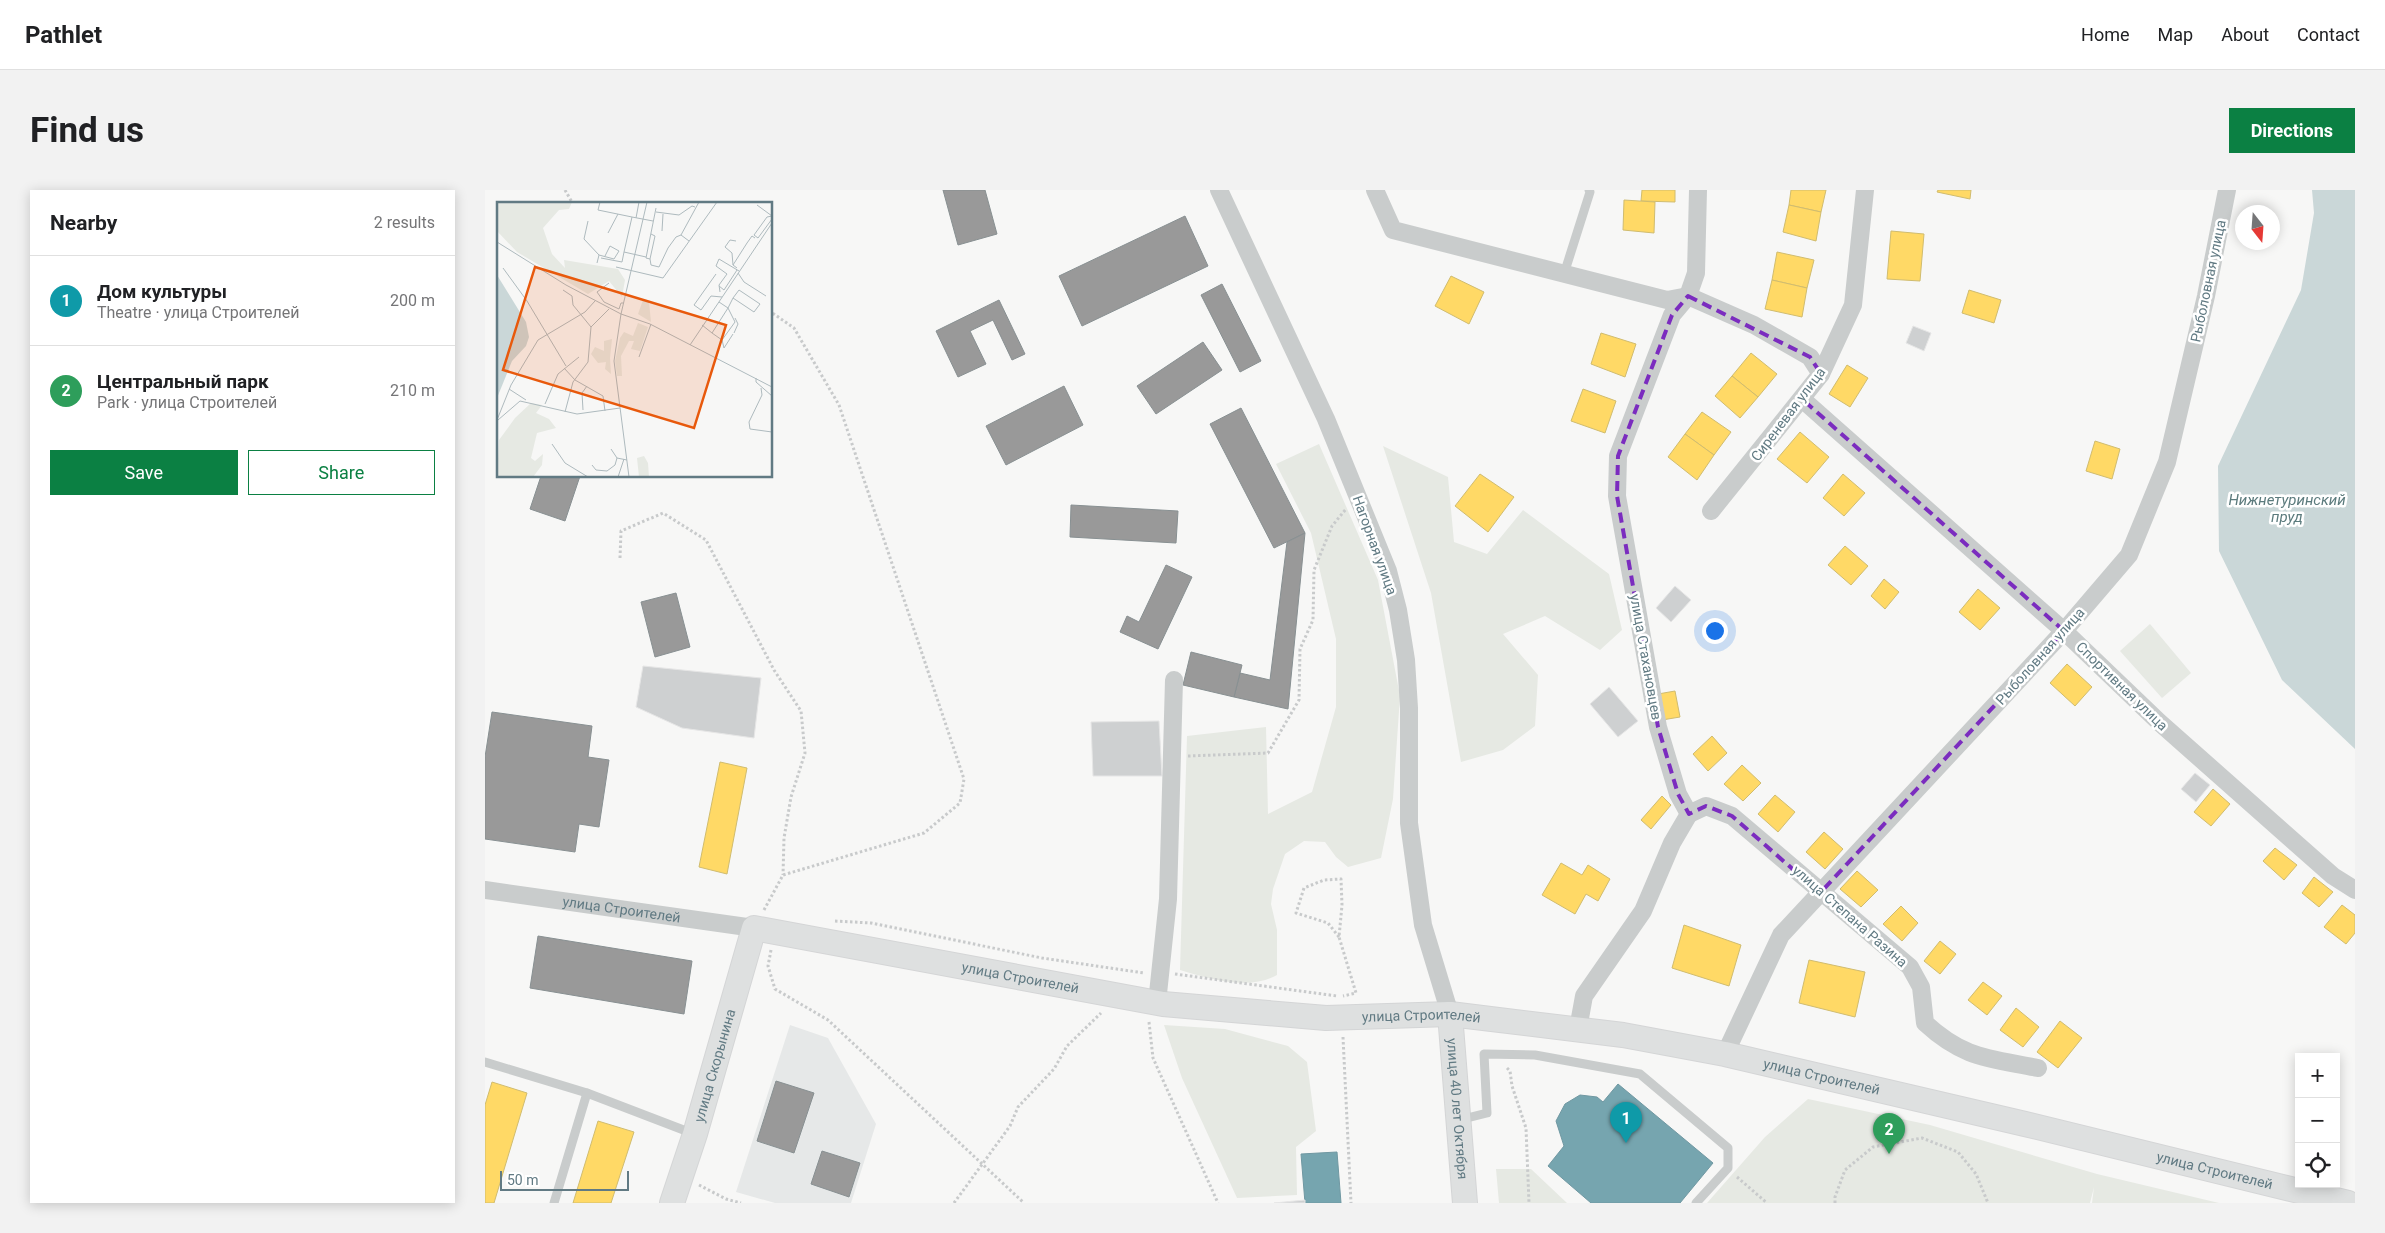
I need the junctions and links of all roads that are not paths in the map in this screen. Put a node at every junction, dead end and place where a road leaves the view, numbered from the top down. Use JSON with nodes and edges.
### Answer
{"nodes":[{"id":1,"x":1219,"y":190,"type":"edge"},
{"id":2,"x":1375,"y":190,"type":"edge"},
{"id":3,"x":1589,"y":190,"type":"edge"},
{"id":4,"x":1697,"y":190,"type":"edge"},
{"id":5,"x":1865,"y":190,"type":"edge"},
{"id":6,"x":2227,"y":190,"type":"edge"},
{"id":7,"x":1564,"y":274,"type":"junction"},
{"id":8,"x":1688,"y":296,"type":"junction"},
{"id":9,"x":1821,"y":374,"type":"junction"},
{"id":10,"x":1802,"y":399,"type":"junction"},
{"id":11,"x":1711,"y":512,"type":"dead end"},
{"id":12,"x":2064,"y":631,"type":"junction"},
{"id":13,"x":1174,"y":680,"type":"dead end"},
{"id":14,"x":1689,"y":814,"type":"junction"},
{"id":15,"x":485,"y":890,"type":"edge"},
{"id":16,"x":2355,"y":890,"type":"edge"},
{"id":17,"x":1820,"y":892,"type":"junction"},
{"id":18,"x":765,"y":930,"type":"junction"},
{"id":19,"x":1157,"y":1003,"type":"junction"},
{"id":20,"x":1450,"y":1014,"type":"junction"},
{"id":21,"x":1578,"y":1028,"type":"junction"},
{"id":22,"x":1725,"y":1054,"type":"junction"},
{"id":23,"x":485,"y":1062,"type":"edge"},
{"id":24,"x":2038,"y":1068,"type":"dead end"},
{"id":25,"x":587,"y":1093,"type":"junction"},
{"id":26,"x":1458,"y":1120,"type":"junction"},
{"id":27,"x":695,"y":1134,"type":"junction"},
{"id":28,"x":554,"y":1203,"type":"edge"},
{"id":29,"x":672,"y":1203,"type":"edge"},
{"id":30,"x":1465,"y":1203,"type":"edge"},
{"id":31,"x":1696,"y":1203,"type":"edge"},
{"id":32,"x":2348,"y":1203,"type":"edge"}],
"edges":[{"from":1,"to":20,"type":"street","name":"Нагорная улица"},
{"from":2,"to":7,"type":"street"},
{"from":3,"to":7,"type":"lane"},
{"from":4,"to":8,"type":"street"},
{"from":5,"to":9,"type":"street","name":"Сиреневая улица"},
{"from":6,"to":12,"type":"street","name":"Рыболовная улица"},
{"from":7,"to":8,"type":"street"},
{"from":8,"to":9,"type":"street"},
{"from":8,"to":14,"type":"street","name":"улица Стахановцев"},
{"from":9,"to":10,"type":"street","name":"Сиреневая улица"},
{"from":10,"to":11,"type":"street","name":"Сиреневая улица"},
{"from":10,"to":12,"type":"street","name":"Спортивная улица"},
{"from":12,"to":16,"type":"street","name":"Спортивная улица"},
{"from":12,"to":17,"type":"street","name":"Рыболовная улица"},
{"from":13,"to":19,"type":"street"},
{"from":14,"to":17,"type":"street","name":"улица Степана Разина"},
{"from":14,"to":21,"type":"street"},
{"from":15,"to":18,"type":"street","name":"улица Строителей"},
{"from":17,"to":22,"type":"street","name":"Рыболовная улица"},
{"from":17,"to":24,"type":"street","name":"улица Степана Разина"},
{"from":18,"to":19,"type":"main road","name":"улица Строителей"},
{"from":18,"to":27,"type":"main road","name":"улица Скорынина"},
{"from":19,"to":20,"type":"main road","name":"улица Строителей"},
{"from":20,"to":21,"type":"main road","name":"улица Строителей"},
{"from":20,"to":26,"type":"main road","name":"улица 40 лет Октября"},
{"from":21,"to":22,"type":"main road","name":"улица Строителей"},
{"from":22,"to":32,"type":"main road","name":"улица Строителей"},
{"from":23,"to":25,"type":"lane"},
{"from":25,"to":27,"type":"lane"},
{"from":25,"to":28,"type":"lane"},
{"from":26,"to":30,"type":"main road","name":"улица 40 лет Октября"},
{"from":26,"to":31,"type":"lane"},
{"from":27,"to":29,"type":"main road","name":"улица Скорынина"}]}
